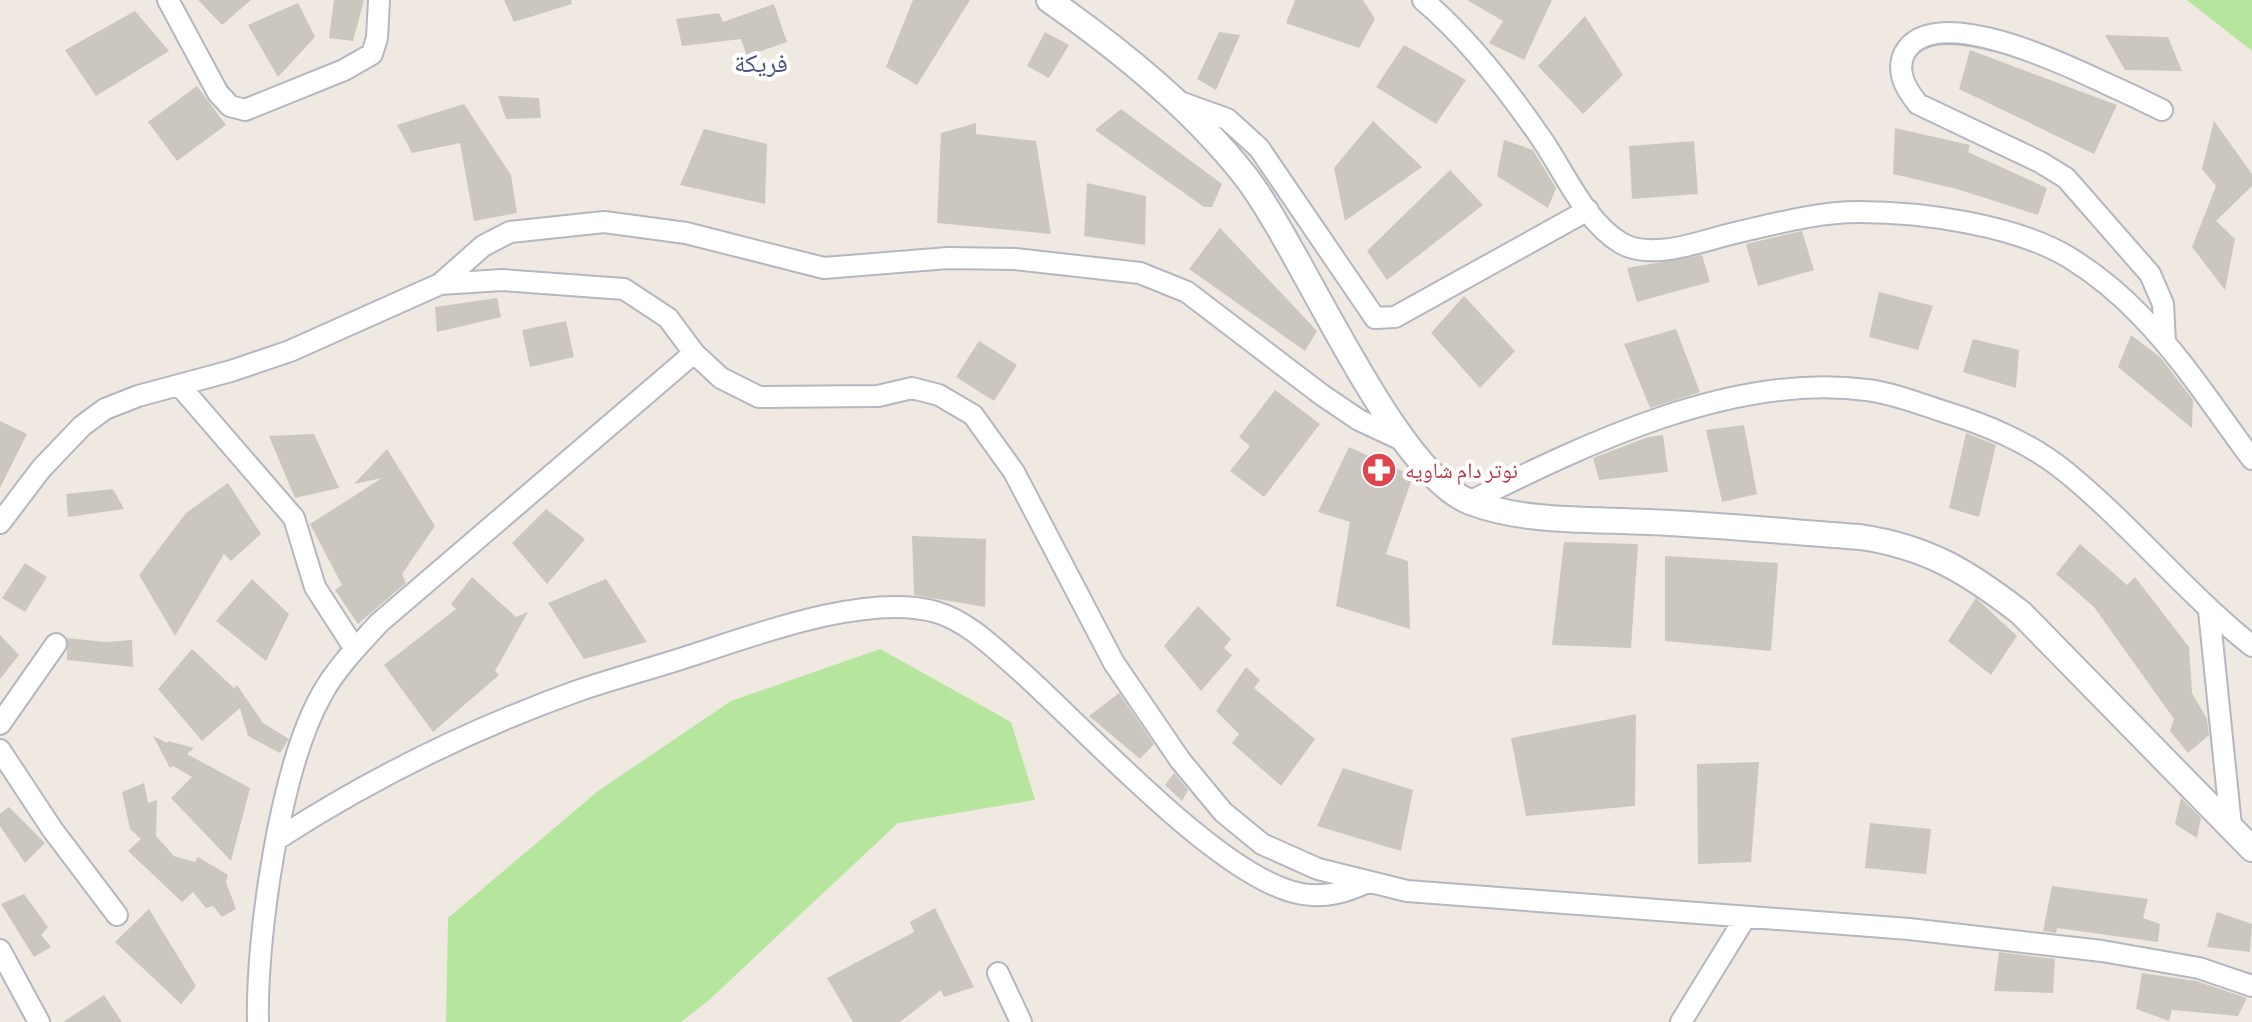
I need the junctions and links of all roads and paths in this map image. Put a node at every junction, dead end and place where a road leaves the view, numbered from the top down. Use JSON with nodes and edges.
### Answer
{"nodes":[{"id":1,"x":168,"y":0,"type":"edge"},
{"id":2,"x":379,"y":0,"type":"edge"},
{"id":3,"x":1049,"y":0,"type":"edge"},
{"id":4,"x":1423,"y":0,"type":"edge"},
{"id":5,"x":1173,"y":99,"type":"junction"},
{"id":6,"x":2162,"y":110,"type":"dead end"},
{"id":7,"x":1588,"y":210,"type":"junction"},
{"id":8,"x":440,"y":284,"type":"junction"},
{"id":9,"x":2165,"y":342,"type":"junction"},
{"id":10,"x":694,"y":353,"type":"junction"},
{"id":11,"x":180,"y":386,"type":"junction"},
{"id":12,"x":1402,"y":440,"type":"junction"},
{"id":13,"x":2252,"y":459,"type":"edge"},
{"id":14,"x":1469,"y":502,"type":"junction"},
{"id":15,"x":0,"y":523,"type":"edge"},
{"id":16,"x":2209,"y":611,"type":"junction"},
{"id":17,"x":56,"y":644,"type":"dead end"},
{"id":18,"x":2252,"y":646,"type":"edge"},
{"id":19,"x":355,"y":649,"type":"junction"},
{"id":20,"x":0,"y":724,"type":"edge"},
{"id":21,"x":0,"y":750,"type":"edge"},
{"id":22,"x":2231,"y":826,"type":"junction"},
{"id":23,"x":279,"y":838,"type":"junction"},
{"id":24,"x":2252,"y":849,"type":"edge"},
{"id":25,"x":1368,"y":882,"type":"junction"},
{"id":26,"x":117,"y":915,"type":"dead end"},
{"id":27,"x":1745,"y":918,"type":"junction"},
{"id":28,"x":0,"y":950,"type":"edge"},
{"id":29,"x":998,"y":973,"type":"dead end"},
{"id":30,"x":2252,"y":986,"type":"edge"},
{"id":31,"x":39,"y":1022,"type":"edge"},
{"id":32,"x":258,"y":1022,"type":"edge"},
{"id":33,"x":1021,"y":1022,"type":"edge"},
{"id":34,"x":1681,"y":1022,"type":"edge"}],
"edges":[{"from":1,"to":2,"type":"street"},
{"from":3,"to":5,"type":"street"},
{"from":4,"to":7,"type":"street"},
{"from":5,"to":7,"type":"street"},
{"from":5,"to":12,"type":"street"},
{"from":6,"to":9,"type":"street"},
{"from":7,"to":9,"type":"street"},
{"from":8,"to":10,"type":"street"},
{"from":8,"to":11,"type":"street"},
{"from":8,"to":12,"type":"street"},
{"from":9,"to":13,"type":"street"},
{"from":10,"to":19,"type":"street"},
{"from":10,"to":25,"type":"street"},
{"from":11,"to":15,"type":"street"},
{"from":11,"to":19,"type":"street"},
{"from":12,"to":14,"type":"street"},
{"from":14,"to":16,"type":"street"},
{"from":14,"to":22,"type":"street"},
{"from":16,"to":18,"type":"street"},
{"from":16,"to":22,"type":"street"},
{"from":17,"to":20,"type":"street"},
{"from":19,"to":23,"type":"street"},
{"from":21,"to":26,"type":"street"},
{"from":22,"to":24,"type":"street"},
{"from":23,"to":25,"type":"street"},
{"from":23,"to":32,"type":"street"},
{"from":25,"to":27,"type":"street"},
{"from":27,"to":30,"type":"street"},
{"from":27,"to":34,"type":"street"},
{"from":28,"to":31,"type":"street"},
{"from":29,"to":33,"type":"street"}]}
